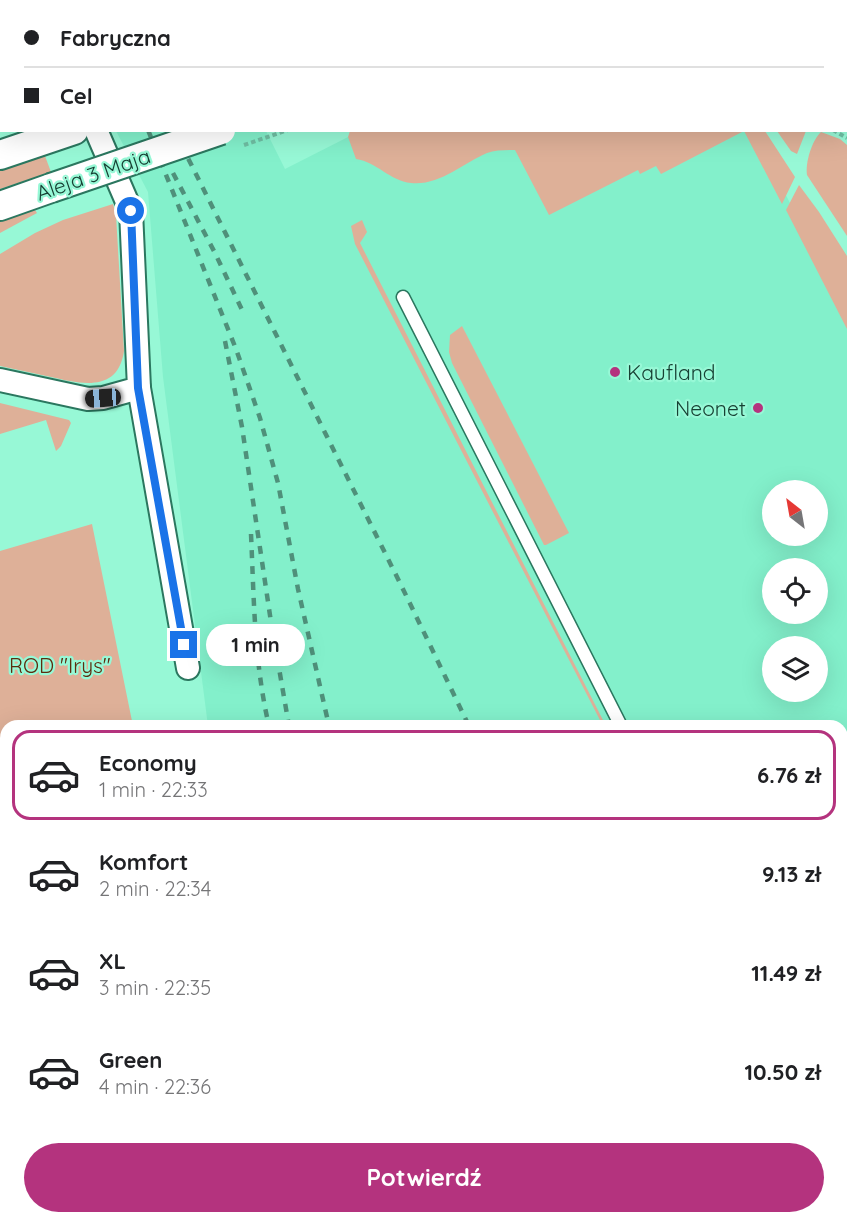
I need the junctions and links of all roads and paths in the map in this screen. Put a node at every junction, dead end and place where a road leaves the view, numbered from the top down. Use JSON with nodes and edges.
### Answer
{"nodes":[{"id":1,"x":68,"y":132,"type":"edge"},
{"id":2,"x":97,"y":132,"type":"edge"},
{"id":3,"x":215,"y":132,"type":"edge"},
{"id":4,"x":0,"y":155,"type":"edge"},
{"id":5,"x":0,"y":206,"type":"edge"},
{"id":6,"x":403,"y":297,"type":"dead end"},
{"id":7,"x":0,"y":380,"type":"edge"},
{"id":8,"x":138,"y":388,"type":"junction"},
{"id":9,"x":188,"y":668,"type":"dead end"},
{"id":10,"x":618,"y":720,"type":"edge"}],
"edges":[{"from":1,"to":4,"type":"street"},
{"from":2,"to":8,"type":"street"},
{"from":3,"to":5,"type":"street","name":"Aleja 3 Maja","bridge":true},
{"from":6,"to":10,"type":"lane"},
{"from":7,"to":8,"type":"street"},
{"from":8,"to":9,"type":"street"}]}
